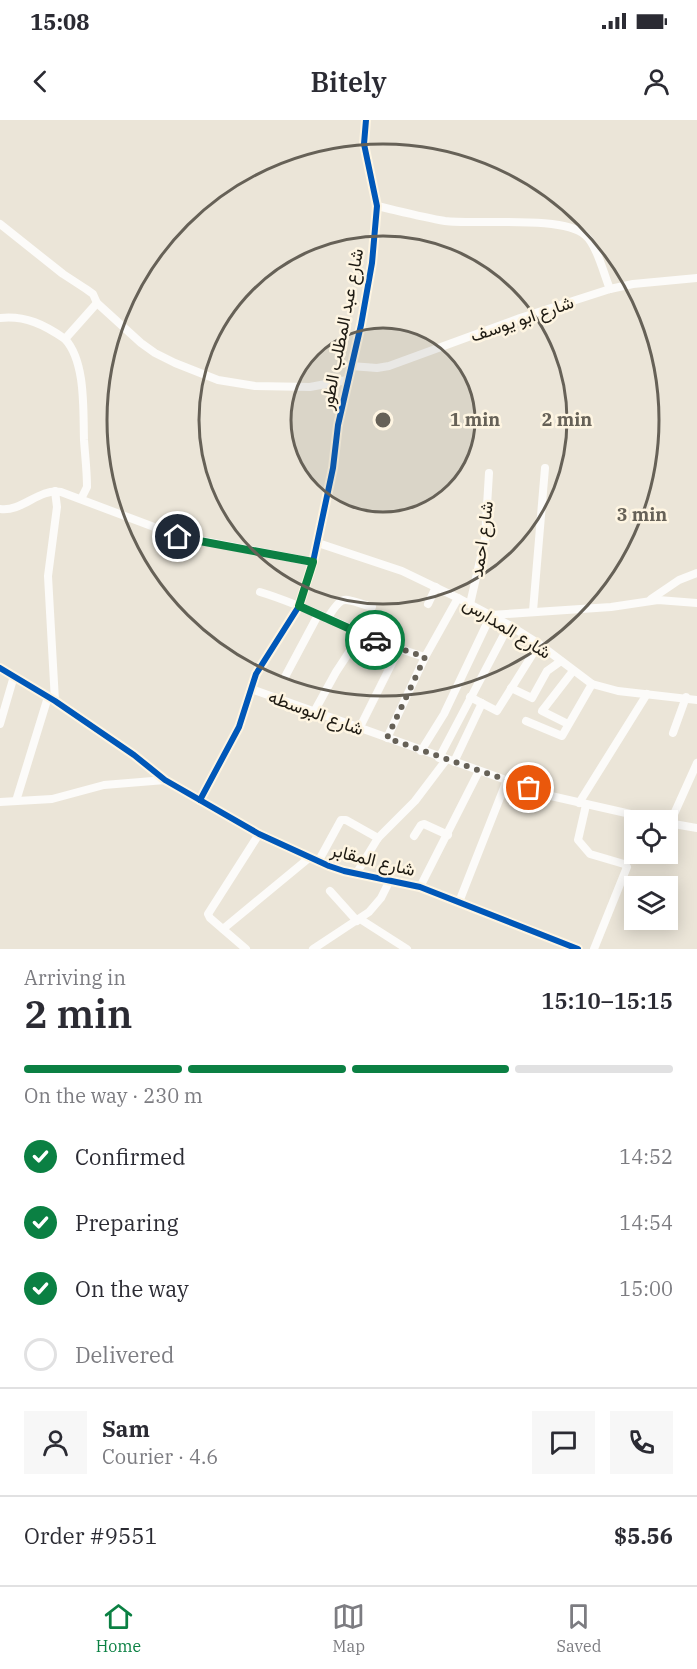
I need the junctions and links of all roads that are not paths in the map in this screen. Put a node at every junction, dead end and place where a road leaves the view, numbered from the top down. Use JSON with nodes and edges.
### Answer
{"nodes":[{"id":1,"x":366,"y":120,"type":"edge"},
{"id":2,"x":377,"y":207,"type":"junction"},
{"id":3,"x":0,"y":224,"type":"edge"},
{"id":4,"x":697,"y":278,"type":"edge"},
{"id":5,"x":610,"y":289,"type":"junction"},
{"id":6,"x":97,"y":303,"type":"junction"},
{"id":7,"x":0,"y":318,"type":"edge"},
{"id":8,"x":65,"y":339,"type":"junction"},
{"id":9,"x":351,"y":366,"type":"junction"},
{"id":10,"x":347,"y":380,"type":"junction"},
{"id":11,"x":545,"y":468,"type":"dead end"},
{"id":12,"x":489,"y":473,"type":"dead end"},
{"id":13,"x":55,"y":491,"type":"junction"},
{"id":14,"x":81,"y":499,"type":"junction"},
{"id":15,"x":0,"y":509,"type":"edge"},
{"id":16,"x":318,"y":543,"type":"junction"},
{"id":17,"x":313,"y":562,"type":"junction"},
{"id":18,"x":697,"y":573,"type":"edge"},
{"id":19,"x":436,"y":587,"type":"junction"},
{"id":20,"x":260,"y":592,"type":"dead end"},
{"id":21,"x":458,"y":598,"type":"junction"},
{"id":22,"x":649,"y":601,"type":"junction"},
{"id":23,"x":697,"y":603,"type":"edge"},
{"id":24,"x":428,"y":604,"type":"dead end"},
{"id":25,"x":470,"y":604,"type":"junction"},
{"id":26,"x":299,"y":606,"type":"junction"},
{"id":27,"x":372,"y":607,"type":"dead end"},
{"id":28,"x":533,"y":611,"type":"junction"},
{"id":29,"x":318,"y":615,"type":"junction"},
{"id":30,"x":491,"y":615,"type":"junction"},
{"id":31,"x":327,"y":619,"type":"junction"},
{"id":32,"x":509,"y":625,"type":"junction"},
{"id":33,"x":361,"y":634,"type":"junction"},
{"id":34,"x":539,"y":644,"type":"junction"},
{"id":35,"x":399,"y":649,"type":"junction"},
{"id":36,"x":425,"y":657,"type":"junction"},
{"id":37,"x":561,"y":661,"type":"junction"},
{"id":38,"x":0,"y":668,"type":"edge"},
{"id":39,"x":573,"y":671,"type":"junction"},
{"id":40,"x":286,"y":675,"type":"dead end"},
{"id":41,"x":14,"y":676,"type":"junction"},
{"id":42,"x":592,"y":684,"type":"junction"},
{"id":43,"x":511,"y":688,"type":"junction"},
{"id":44,"x":251,"y":689,"type":"junction"},
{"id":45,"x":647,"y":694,"type":"junction"},
{"id":46,"x":470,"y":697,"type":"junction"},
{"id":47,"x":686,"y":698,"type":"junction"},
{"id":48,"x":51,"y":699,"type":"junction"},
{"id":49,"x":697,"y":700,"type":"edge"},
{"id":50,"x":482,"y":703,"type":"junction"},
{"id":51,"x":314,"y":712,"type":"junction"},
{"id":52,"x":444,"y":714,"type":"junction"},
{"id":53,"x":526,"y":721,"type":"dead end"},
{"id":54,"x":459,"y":722,"type":"junction"},
{"id":55,"x":0,"y":724,"type":"edge"},
{"id":56,"x":568,"y":724,"type":"junction"},
{"id":57,"x":359,"y":729,"type":"junction"},
{"id":58,"x":470,"y":729,"type":"junction"},
{"id":59,"x":673,"y":733,"type":"dead end"},
{"id":60,"x":387,"y":738,"type":"junction"},
{"id":61,"x":421,"y":751,"type":"junction"},
{"id":62,"x":446,"y":760,"type":"junction"},
{"id":63,"x":697,"y":763,"type":"edge"},
{"id":64,"x":479,"y":771,"type":"junction"},
{"id":65,"x":165,"y":780,"type":"junction"},
{"id":66,"x":507,"y":780,"type":"junction"},
{"id":67,"x":200,"y":800,"type":"junction"},
{"id":68,"x":16,"y":801,"type":"junction"},
{"id":69,"x":0,"y":802,"type":"edge"},
{"id":70,"x":582,"y":804,"type":"junction"},
{"id":71,"x":675,"y":810,"type":"edge"},
{"id":72,"x":624,"y":813,"type":"edge"},
{"id":73,"x":678,"y":825,"type":"edge"},
{"id":74,"x":697,"y":828,"type":"edge"},
{"id":75,"x":259,"y":834,"type":"junction"},
{"id":76,"x":448,"y":835,"type":"junction"},
{"id":77,"x":414,"y":836,"type":"dead end"},
{"id":78,"x":378,"y":838,"type":"junction"},
{"id":79,"x":314,"y":860,"type":"junction"},
{"id":80,"x":356,"y":874,"type":"junction"},
{"id":81,"x":390,"y":880,"type":"junction"},
{"id":82,"x":420,"y":887,"type":"junction"},
{"id":83,"x":330,"y":891,"type":"dead end"},
{"id":84,"x":459,"y":902,"type":"junction"},
{"id":85,"x":359,"y":920,"type":"junction"},
{"id":86,"x":223,"y":929,"type":"junction"},
{"id":87,"x":404,"y":948,"type":"edge"},
{"id":88,"x":246,"y":949,"type":"edge"},
{"id":89,"x":313,"y":949,"type":"edge"},
{"id":90,"x":578,"y":949,"type":"edge"},
{"id":91,"x":594,"y":949,"type":"edge"}],
"edges":[{"from":1,"to":2,"type":"street","name":"شارع عبد المطلب الطور"},
{"from":2,"to":5,"type":"street"},
{"from":2,"to":9,"type":"street","name":"شارع عبد المطلب الطور"},
{"from":3,"to":6,"type":"street"},
{"from":4,"to":5,"type":"street","name":"شارع ابو يوسف"},
{"from":5,"to":9,"type":"street","name":"شارع ابو يوسف"},
{"from":6,"to":8,"type":"street"},
{"from":6,"to":10,"type":"street"},
{"from":7,"to":8,"type":"street"},
{"from":8,"to":14,"type":"street"},
{"from":9,"to":10,"type":"street","name":"شارع عبد المطلب الطور"},
{"from":10,"to":16,"type":"street","name":"شارع عبد المطلب الطور"},
{"from":11,"to":28,"type":"street"},
{"from":12,"to":25,"type":"street","name":"شارع احمد"},
{"from":13,"to":14,"type":"street"},
{"from":13,"to":15,"type":"street"},
{"from":13,"to":48,"type":"street"},
{"from":14,"to":17,"type":"street"},
{"from":16,"to":17,"type":"street","name":"شارع عبد المطلب الطور"},
{"from":16,"to":19,"type":"street","name":"شارع المدارس"},
{"from":17,"to":26,"type":"street","name":"شارع عبد المطلب الطور"},
{"from":18,"to":22,"type":"street"},
{"from":19,"to":21,"type":"street","name":"شارع المدارس"},
{"from":19,"to":24,"type":"street"},
{"from":20,"to":26,"type":"street"},
{"from":21,"to":25,"type":"street","name":"شارع المدارس"},
{"from":21,"to":36,"type":"street"},
{"from":22,"to":23,"type":"street"},
{"from":22,"to":28,"type":"street"},
{"from":25,"to":30,"type":"street","name":"شارع المدارس"},
{"from":26,"to":29,"type":"street"},
{"from":26,"to":44,"type":"street","name":"شارع عبد المطلب الطور"},
{"from":27,"to":31,"type":"street"},
{"from":28,"to":30,"type":"street"},
{"from":29,"to":31,"type":"street"},
{"from":29,"to":40,"type":"street"},
{"from":30,"to":32,"type":"street","name":"شارع المدارس"},
{"from":30,"to":52,"type":"street"},
{"from":31,"to":33,"type":"street"},
{"from":32,"to":34,"type":"street","name":"شارع المدارس"},
{"from":32,"to":46,"type":"street"},
{"from":33,"to":35,"type":"street"},
{"from":33,"to":51,"type":"street"},
{"from":34,"to":37,"type":"street","name":"شارع المدارس"},
{"from":34,"to":43,"type":"street"},
{"from":35,"to":36,"type":"street"},
{"from":35,"to":57,"type":"street"},
{"from":36,"to":60,"type":"street"},
{"from":37,"to":39,"type":"street","name":"شارع المدارس"},
{"from":37,"to":43,"type":"street"},
{"from":38,"to":41,"type":"street","name":"شارع المقابر"},
{"from":39,"to":42,"type":"street","name":"شارع المدارس"},
{"from":39,"to":56,"type":"street"},
{"from":41,"to":48,"type":"street","name":"شارع المقابر"},
{"from":41,"to":55,"type":"street"},
{"from":42,"to":45,"type":"street","name":"شارع المدارس"},
{"from":42,"to":56,"type":"street"},
{"from":43,"to":50,"type":"street"},
{"from":44,"to":51,"type":"street","name":"شارع البوسطه"},
{"from":44,"to":67,"type":"street","name":"شارع عبد المطلب الطور"},
{"from":45,"to":47,"type":"street","name":"شارع المدارس"},
{"from":45,"to":70,"type":"street"},
{"from":46,"to":50,"type":"street"},
{"from":46,"to":54,"type":"street"},
{"from":47,"to":49,"type":"street","name":"شارع المدارس"},
{"from":47,"to":59,"type":"street"},
{"from":48,"to":65,"type":"street","name":"شارع المقابر"},
{"from":48,"to":68,"type":"street"},
{"from":50,"to":58,"type":"street"},
{"from":51,"to":57,"type":"street","name":"شارع البوسطه"},
{"from":52,"to":54,"type":"street"},
{"from":52,"to":61,"type":"street"},
{"from":53,"to":56,"type":"street"},
{"from":54,"to":58,"type":"street"},
{"from":54,"to":62,"type":"street"},
{"from":57,"to":60,"type":"street","name":"شارع البوسطه"},
{"from":58,"to":62,"type":"street"},
{"from":60,"to":61,"type":"street","name":"شارع البوسطه"},
{"from":61,"to":62,"type":"street","name":"شارع البوسطه"},
{"from":62,"to":64,"type":"street","name":"شارع البوسطه"},
{"from":62,"to":78,"type":"street"},
{"from":63,"to":71,"type":"street"},
{"from":64,"to":66,"type":"street","name":"شارع البوسطه"},
{"from":64,"to":76,"type":"street"},
{"from":65,"to":67,"type":"street","name":"شارع المقابر"},
{"from":65,"to":68,"type":"street"},
{"from":66,"to":70,"type":"street","name":"شارع البوسطه"},
{"from":66,"to":84,"type":"street"},
{"from":67,"to":75,"type":"street","name":"شارع المقابر"},
{"from":68,"to":69,"type":"street"},
{"from":70,"to":72,"type":"street","name":"شارع البوسطه"},
{"from":70,"to":91,"type":"street"},
{"from":73,"to":74,"type":"street"},
{"from":75,"to":79,"type":"street","name":"شارع المقابر"},
{"from":75,"to":86,"type":"street"},
{"from":76,"to":77,"type":"street"},
{"from":76,"to":82,"type":"street"},
{"from":78,"to":79,"type":"street"},
{"from":78,"to":80,"type":"street"},
{"from":79,"to":80,"type":"street","name":"شارع المقابر"},
{"from":79,"to":86,"type":"street"},
{"from":80,"to":81,"type":"street","name":"شارع المقابر"},
{"from":81,"to":82,"type":"street","name":"شارع المقابر"},
{"from":81,"to":85,"type":"street"},
{"from":82,"to":84,"type":"street","name":"شارع المقابر"},
{"from":83,"to":85,"type":"street"},
{"from":84,"to":90,"type":"street","name":"شارع المقابر"},
{"from":85,"to":87,"type":"street"},
{"from":85,"to":89,"type":"street"},
{"from":86,"to":88,"type":"street"}]}
